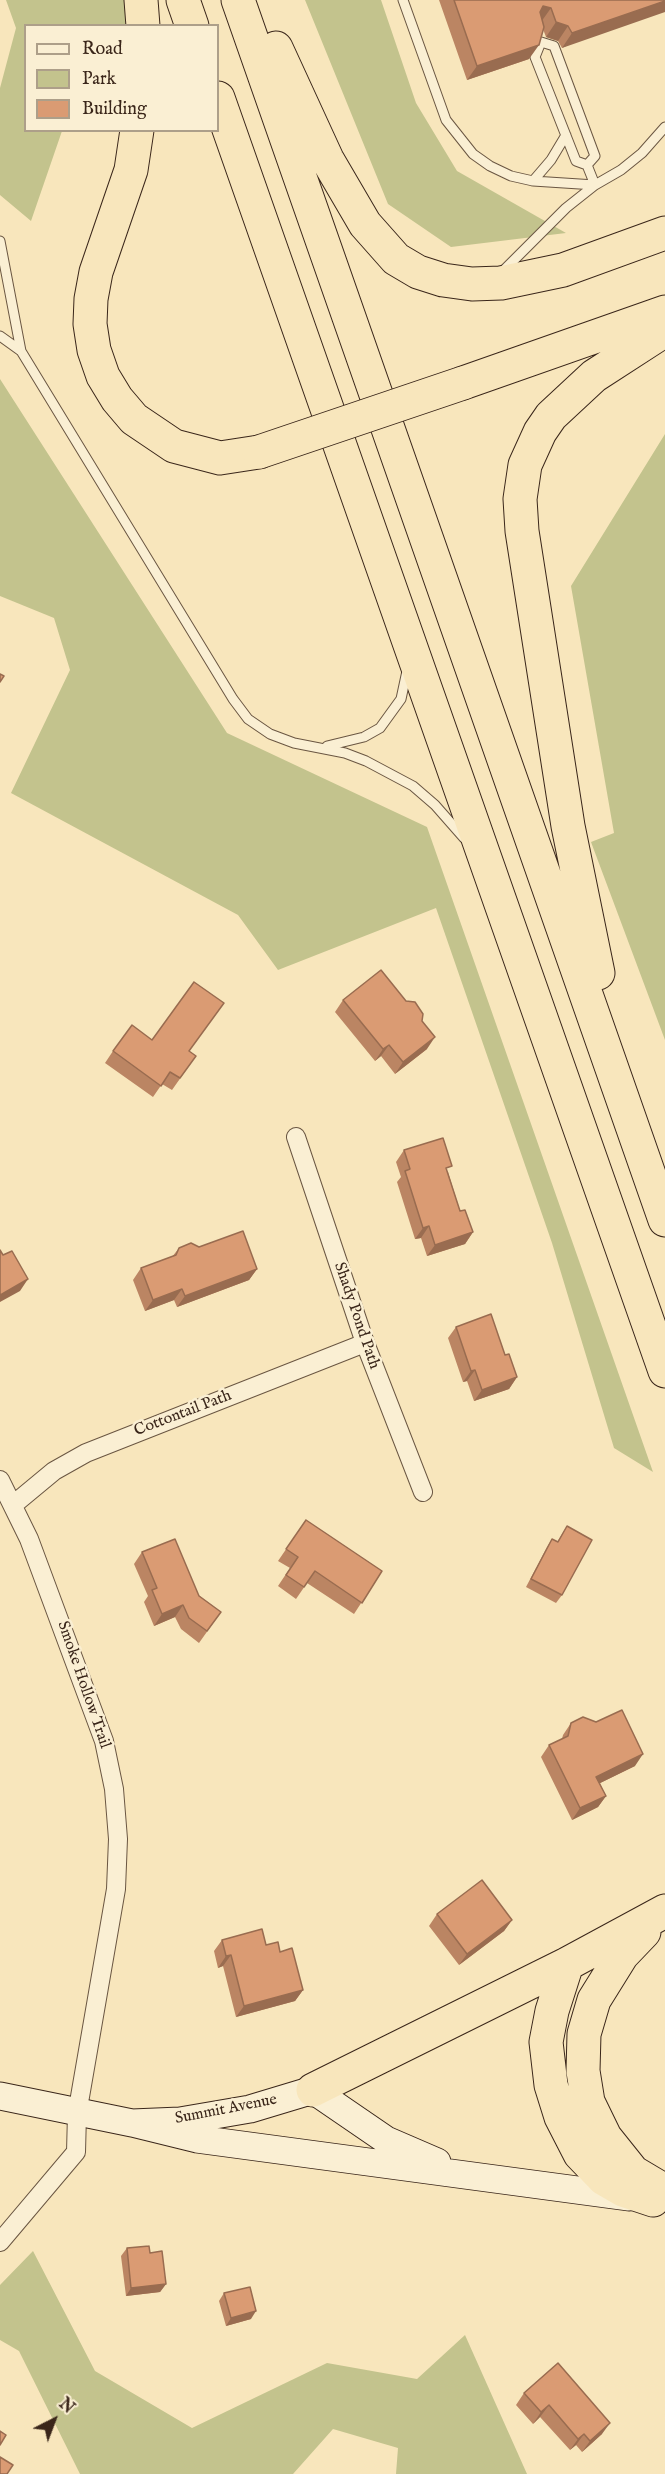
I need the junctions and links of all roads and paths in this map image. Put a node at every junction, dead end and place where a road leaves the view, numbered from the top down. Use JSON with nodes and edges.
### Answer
{"nodes":[{"id":1,"x":141,"y":0,"type":"edge"},
{"id":2,"x":183,"y":0,"type":"edge"},
{"id":3,"x":238,"y":0,"type":"edge"},
{"id":4,"x":256,"y":0,"type":"edge"},
{"id":5,"x":403,"y":0,"type":"edge"},
{"id":6,"x":142,"y":24,"type":"edge"},
{"id":7,"x":191,"y":24,"type":"edge"},
{"id":8,"x":219,"y":101,"type":"edge"},
{"id":9,"x":665,"y":127,"type":"edge"},
{"id":10,"x":137,"y":132,"type":"edge"},
{"id":11,"x":566,"y":135,"type":"junction"},
{"id":12,"x":587,"y":165,"type":"junction"},
{"id":13,"x":533,"y":181,"type":"junction"},
{"id":14,"x":595,"y":184,"type":"junction"},
{"id":15,"x":665,"y":233,"type":"edge"},
{"id":16,"x":0,"y":242,"type":"edge"},
{"id":17,"x":2,"y":258,"type":"edge"},
{"id":18,"x":472,"y":284,"type":"junction"},
{"id":19,"x":665,"y":312,"type":"edge"},
{"id":20,"x":665,"y":330,"type":"edge"},
{"id":21,"x":0,"y":336,"type":"edge"},
{"id":22,"x":21,"y":351,"type":"junction"},
{"id":23,"x":408,"y":641,"type":"junction"},
{"id":24,"x":321,"y":746,"type":"junction"},
{"id":25,"x":490,"y":874,"type":"junction"},
{"id":26,"x":632,"y":1124,"type":"junction"},
{"id":27,"x":296,"y":1137,"type":"dead end"},
{"id":28,"x":665,"y":1220,"type":"edge"},
{"id":29,"x":365,"y":1343,"type":"junction"},
{"id":30,"x":665,"y":1371,"type":"edge"},
{"id":31,"x":0,"y":1480,"type":"edge"},
{"id":32,"x":423,"y":1492,"type":"dead end"},
{"id":33,"x":13,"y":1505,"type":"junction"},
{"id":34,"x":665,"y":1911,"type":"edge"},
{"id":35,"x":567,"y":1964,"type":"junction"},
{"id":36,"x":313,"y":2090,"type":"junction"},
{"id":37,"x":0,"y":2096,"type":"edge"},
{"id":38,"x":77,"y":2114,"type":"junction"},
{"id":39,"x":132,"y":2123,"type":"junction"},
{"id":40,"x":476,"y":2175,"type":"junction"},
{"id":41,"x":659,"y":2196,"type":"edge"},
{"id":42,"x":0,"y":2242,"type":"edge"}],
"edges":[{"from":1,"to":6,"type":"highway"},
{"from":2,"to":7,"type":"highway"},
{"from":3,"to":26,"type":"highway"},
{"from":4,"to":18,"type":"highway"},
{"from":5,"to":13,"type":"lane"},
{"from":8,"to":23,"type":"highway"},
{"from":9,"to":14,"type":"lane"},
{"from":10,"to":19,"type":"highway","bridge":true},
{"from":11,"to":12,"type":"lane"},
{"from":11,"to":12,"type":"lane"},
{"from":11,"to":13,"type":"lane"},
{"from":12,"to":14,"type":"lane"},
{"from":13,"to":14,"type":"lane"},
{"from":14,"to":18,"type":"lane"},
{"from":15,"to":18,"type":"highway"},
{"from":16,"to":17,"type":"lane"},
{"from":17,"to":22,"type":"lane"},
{"from":20,"to":26,"type":"highway"},
{"from":21,"to":22,"type":"lane"},
{"from":22,"to":24,"type":"lane"},
{"from":23,"to":24,"type":"lane"},
{"from":23,"to":25,"type":"highway"},
{"from":24,"to":25,"type":"lane"},
{"from":25,"to":30,"type":"highway"},
{"from":26,"to":28,"type":"highway"},
{"from":27,"to":29,"type":"street","name":"Shady Pond Path"},
{"from":29,"to":32,"type":"street","name":"Shady Pond Path"},
{"from":29,"to":33,"type":"street","name":"Cottontail Path"},
{"from":31,"to":33,"type":"street","name":"Smoke Hollow Trail"},
{"from":33,"to":38,"type":"street","name":"Smoke Hollow Trail"},
{"from":34,"to":35,"type":"highway"},
{"from":34,"to":41,"type":"highway"},
{"from":35,"to":36,"type":"highway"},
{"from":35,"to":41,"type":"highway"},
{"from":36,"to":39,"type":"street","name":"Summit Avenue"},
{"from":36,"to":40,"type":"street","name":"Summit Avenue"},
{"from":37,"to":38,"type":"street","name":"Summit Avenue"},
{"from":38,"to":39,"type":"street","name":"Summit Avenue"},
{"from":38,"to":42,"type":"street","name":"Smoke Hollow Trail"},
{"from":39,"to":40,"type":"street","name":"Summit Avenue"},
{"from":40,"to":41,"type":"street","name":"Summit Avenue"}]}
